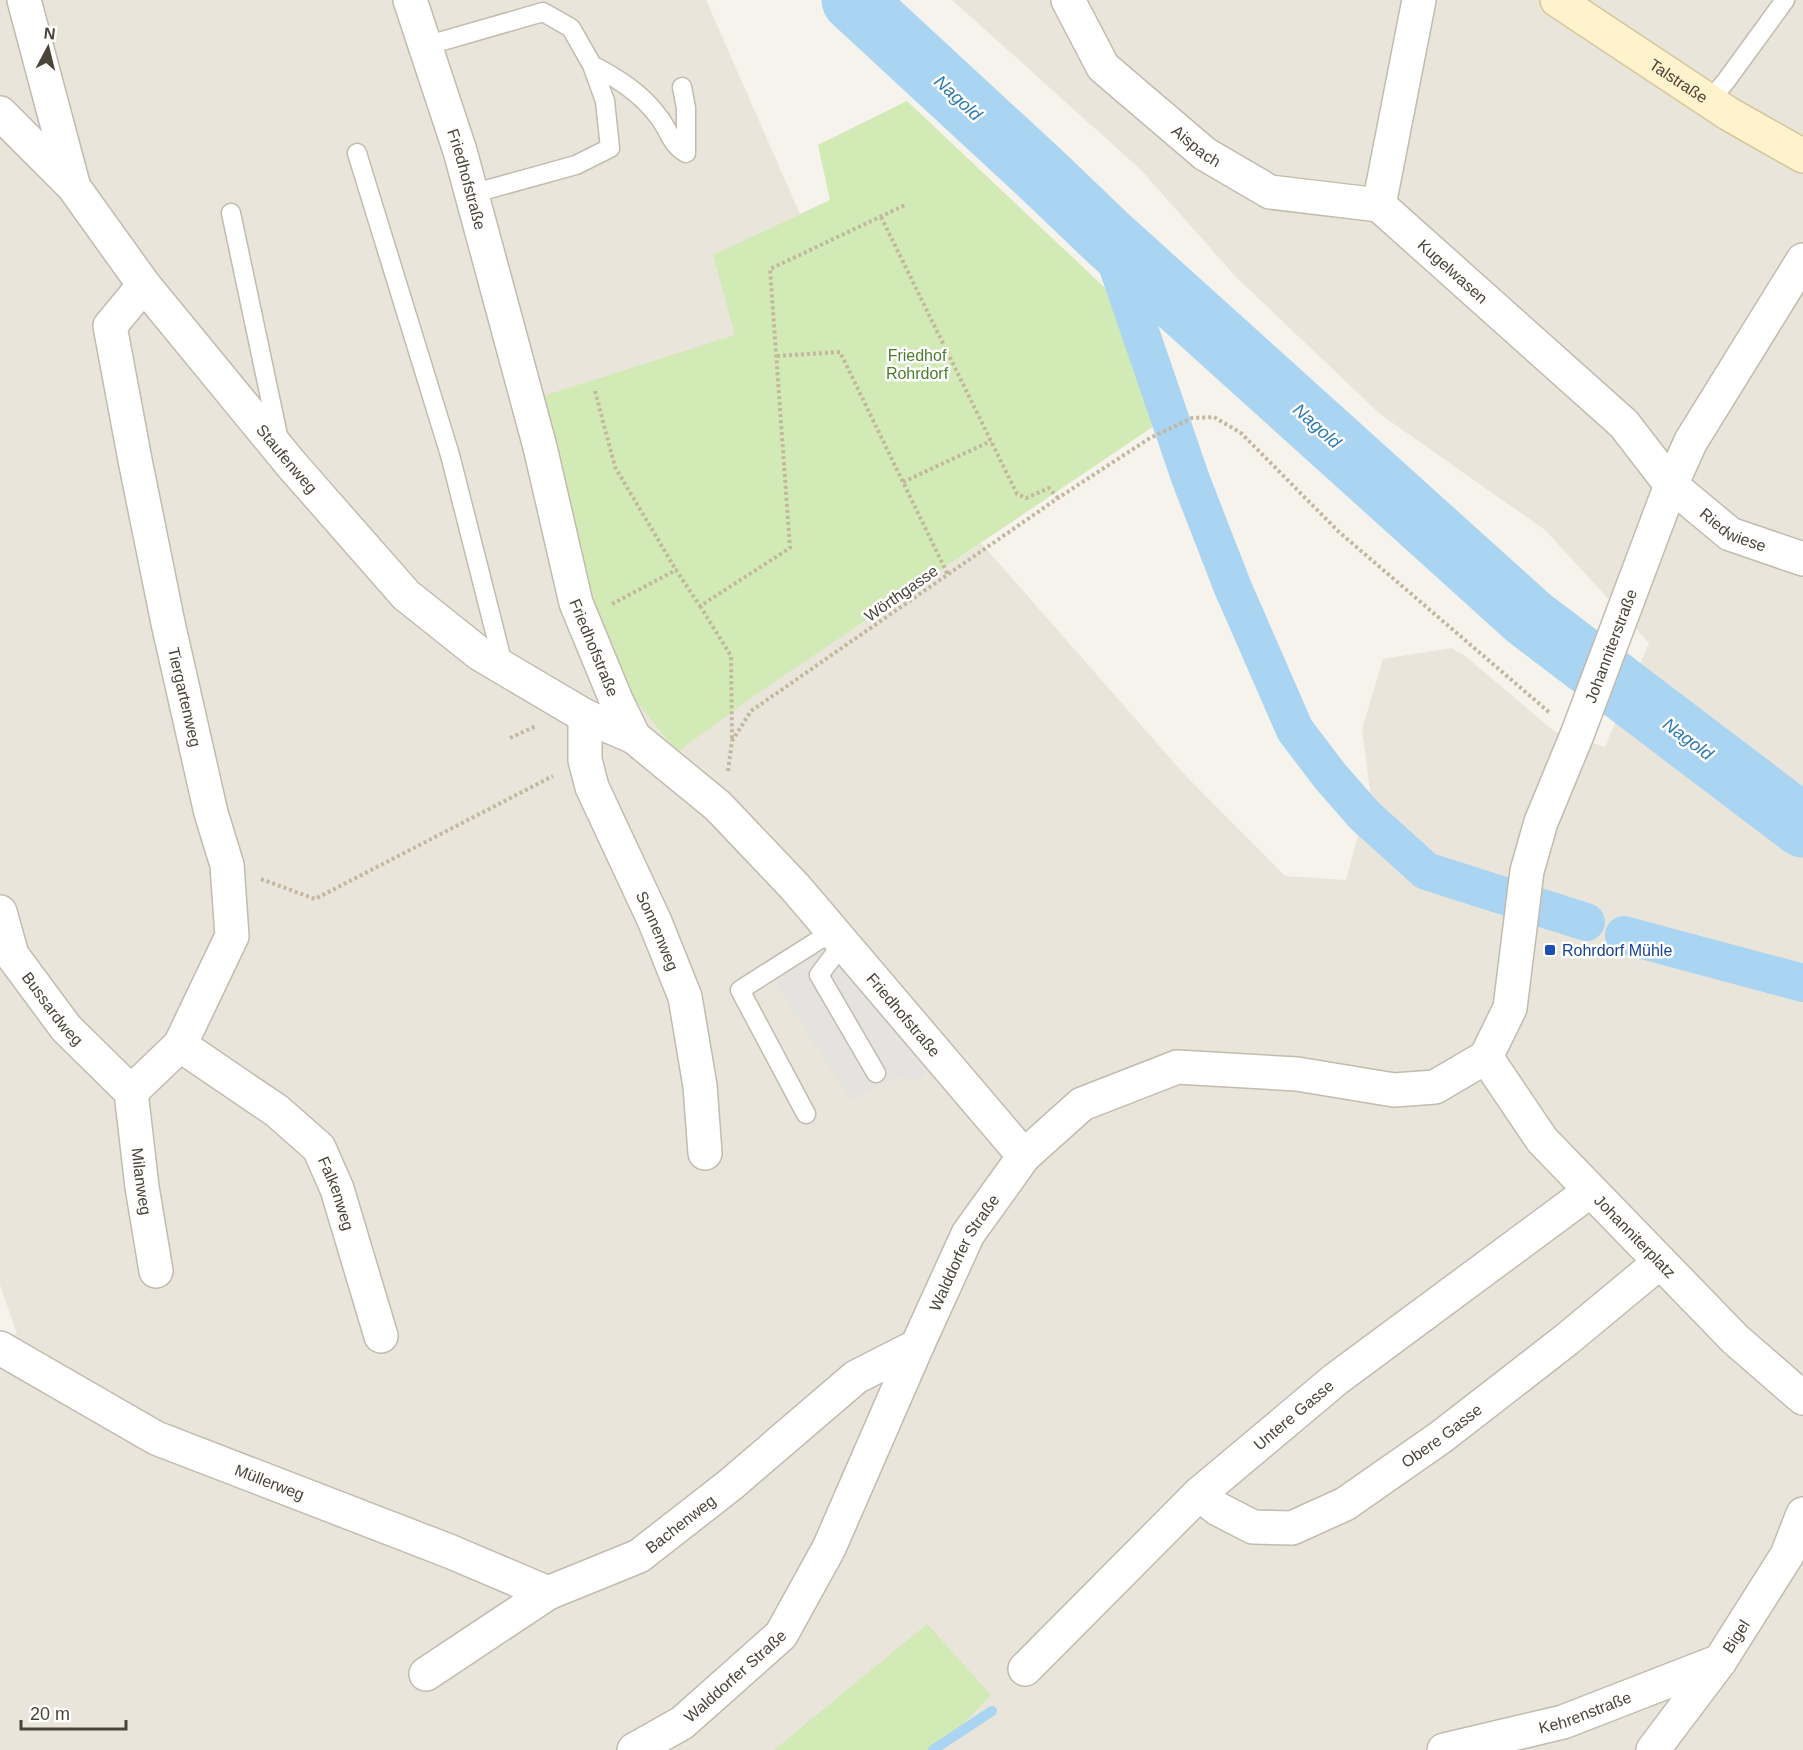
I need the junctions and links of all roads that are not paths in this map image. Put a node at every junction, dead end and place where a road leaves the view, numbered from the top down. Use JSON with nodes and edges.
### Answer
{"nodes":[{"id":1,"x":24,"y":0,"type":"edge"},
{"id":2,"x":410,"y":0,"type":"edge"},
{"id":3,"x":1068,"y":0,"type":"edge"},
{"id":4,"x":1419,"y":0,"type":"edge"},
{"id":5,"x":1557,"y":0,"type":"edge"},
{"id":6,"x":1785,"y":0,"type":"edge"},
{"id":7,"x":425,"y":46,"type":"junction"},
{"id":8,"x":592,"y":65,"type":"junction"},
{"id":9,"x":682,"y":87,"type":"dead end"},
{"id":10,"x":1709,"y":101,"type":"junction"},
{"id":11,"x":0,"y":113,"type":"edge"},
{"id":12,"x":357,"y":153,"type":"dead end"},
{"id":13,"x":1803,"y":156,"type":"edge"},
{"id":14,"x":73,"y":186,"type":"junction"},
{"id":15,"x":471,"y":194,"type":"junction"},
{"id":16,"x":1379,"y":205,"type":"junction"},
{"id":17,"x":231,"y":213,"type":"dead end"},
{"id":18,"x":1803,"y":260,"type":"edge"},
{"id":19,"x":144,"y":285,"type":"junction"},
{"id":20,"x":281,"y":453,"type":"junction"},
{"id":21,"x":1671,"y":485,"type":"junction"},
{"id":22,"x":1803,"y":559,"type":"edge"},
{"id":23,"x":504,"y":669,"type":"junction"},
{"id":24,"x":585,"y":716,"type":"junction"},
{"id":25,"x":634,"y":737,"type":"junction"},
{"id":26,"x":0,"y":912,"type":"edge"},
{"id":27,"x":838,"y":937,"type":"junction"},
{"id":28,"x":180,"y":1045,"type":"junction"},
{"id":29,"x":1486,"y":1057,"type":"junction"},
{"id":30,"x":876,"y":1073,"type":"dead end"},
{"id":31,"x":131,"y":1092,"type":"junction"},
{"id":32,"x":806,"y":1114,"type":"dead end"},
{"id":33,"x":705,"y":1153,"type":"dead end"},
{"id":34,"x":1024,"y":1156,"type":"junction"},
{"id":35,"x":1590,"y":1191,"type":"junction"},
{"id":36,"x":1660,"y":1262,"type":"junction"},
{"id":37,"x":156,"y":1271,"type":"dead end"},
{"id":38,"x":381,"y":1336,"type":"dead end"},
{"id":39,"x":917,"y":1346,"type":"junction"},
{"id":40,"x":0,"y":1348,"type":"edge"},
{"id":41,"x":1803,"y":1398,"type":"edge"},
{"id":42,"x":1199,"y":1494,"type":"junction"},
{"id":43,"x":1803,"y":1514,"type":"edge"},
{"id":44,"x":548,"y":1593,"type":"junction"},
{"id":45,"x":1719,"y":1661,"type":"junction"},
{"id":46,"x":1025,"y":1669,"type":"dead end"},
{"id":47,"x":426,"y":1674,"type":"dead end"},
{"id":48,"x":634,"y":1750,"type":"edge"},
{"id":49,"x":1444,"y":1750,"type":"edge"},
{"id":50,"x":1653,"y":1750,"type":"edge"}],
"edges":[{"from":1,"to":14,"type":"street"},
{"from":2,"to":7,"type":"street","name":"Friedhofstraße"},
{"from":3,"to":16,"type":"street","name":"Aispach"},
{"from":4,"to":16,"type":"street"},
{"from":5,"to":10,"type":"main road","name":"Talstraße"},
{"from":6,"to":10,"type":"lane"},
{"from":7,"to":8,"type":"lane"},
{"from":7,"to":15,"type":"street","name":"Friedhofstraße"},
{"from":8,"to":9,"type":"lane"},
{"from":8,"to":15,"type":"lane"},
{"from":10,"to":13,"type":"main road","name":"Talstraße"},
{"from":11,"to":14,"type":"street","name":"Staufenweg"},
{"from":12,"to":23,"type":"lane"},
{"from":14,"to":19,"type":"street","name":"Staufenweg"},
{"from":15,"to":25,"type":"street","name":"Friedhofstraße"},
{"from":16,"to":21,"type":"street","name":"Kugelwasen"},
{"from":17,"to":20,"type":"lane"},
{"from":18,"to":21,"type":"street","name":"Johanniterstraße"},
{"from":19,"to":20,"type":"street","name":"Staufenweg"},
{"from":19,"to":28,"type":"street","name":"Tiergartenweg"},
{"from":20,"to":23,"type":"street","name":"Staufenweg"},
{"from":21,"to":22,"type":"street","name":"Riedwiese"},
{"from":21,"to":29,"type":"street","name":"Johanniterstraße"},
{"from":23,"to":24,"type":"street","name":"Staufenweg"},
{"from":24,"to":25,"type":"street","name":"Staufenweg"},
{"from":24,"to":33,"type":"street","name":"Sonnenweg"},
{"from":25,"to":27,"type":"street","name":"Friedhofstraße"},
{"from":26,"to":31,"type":"street","name":"Bussardweg"},
{"from":27,"to":30,"type":"lane"},
{"from":27,"to":32,"type":"lane"},
{"from":27,"to":34,"type":"street","name":"Friedhofstraße"},
{"from":28,"to":31,"type":"street","name":"Tiergartenweg"},
{"from":28,"to":38,"type":"street","name":"Falkenweg"},
{"from":29,"to":34,"type":"street","name":"Walddorfer Straße"},
{"from":29,"to":35,"type":"street","name":"Johanniterplatz"},
{"from":31,"to":37,"type":"street","name":"Milanweg"},
{"from":34,"to":39,"type":"street","name":"Walddorfer Straße"},
{"from":35,"to":36,"type":"street","name":"Johanniterplatz"},
{"from":35,"to":42,"type":"street","name":"Untere Gasse"},
{"from":36,"to":41,"type":"street","name":"Johanniterplatz"},
{"from":36,"to":42,"type":"street","name":"Obere Gasse"},
{"from":39,"to":44,"type":"street","name":"Bachenweg"},
{"from":39,"to":48,"type":"street","name":"Walddorfer Straße"},
{"from":40,"to":44,"type":"street","name":"Müllerweg"},
{"from":42,"to":46,"type":"street","name":"Untere Gasse"},
{"from":43,"to":45,"type":"street","name":"Bigel"},
{"from":44,"to":47,"type":"street","name":"Bachenweg"},
{"from":45,"to":49,"type":"street","name":"Kehrenstraße"},
{"from":45,"to":50,"type":"street","name":"Bigel"}]}
